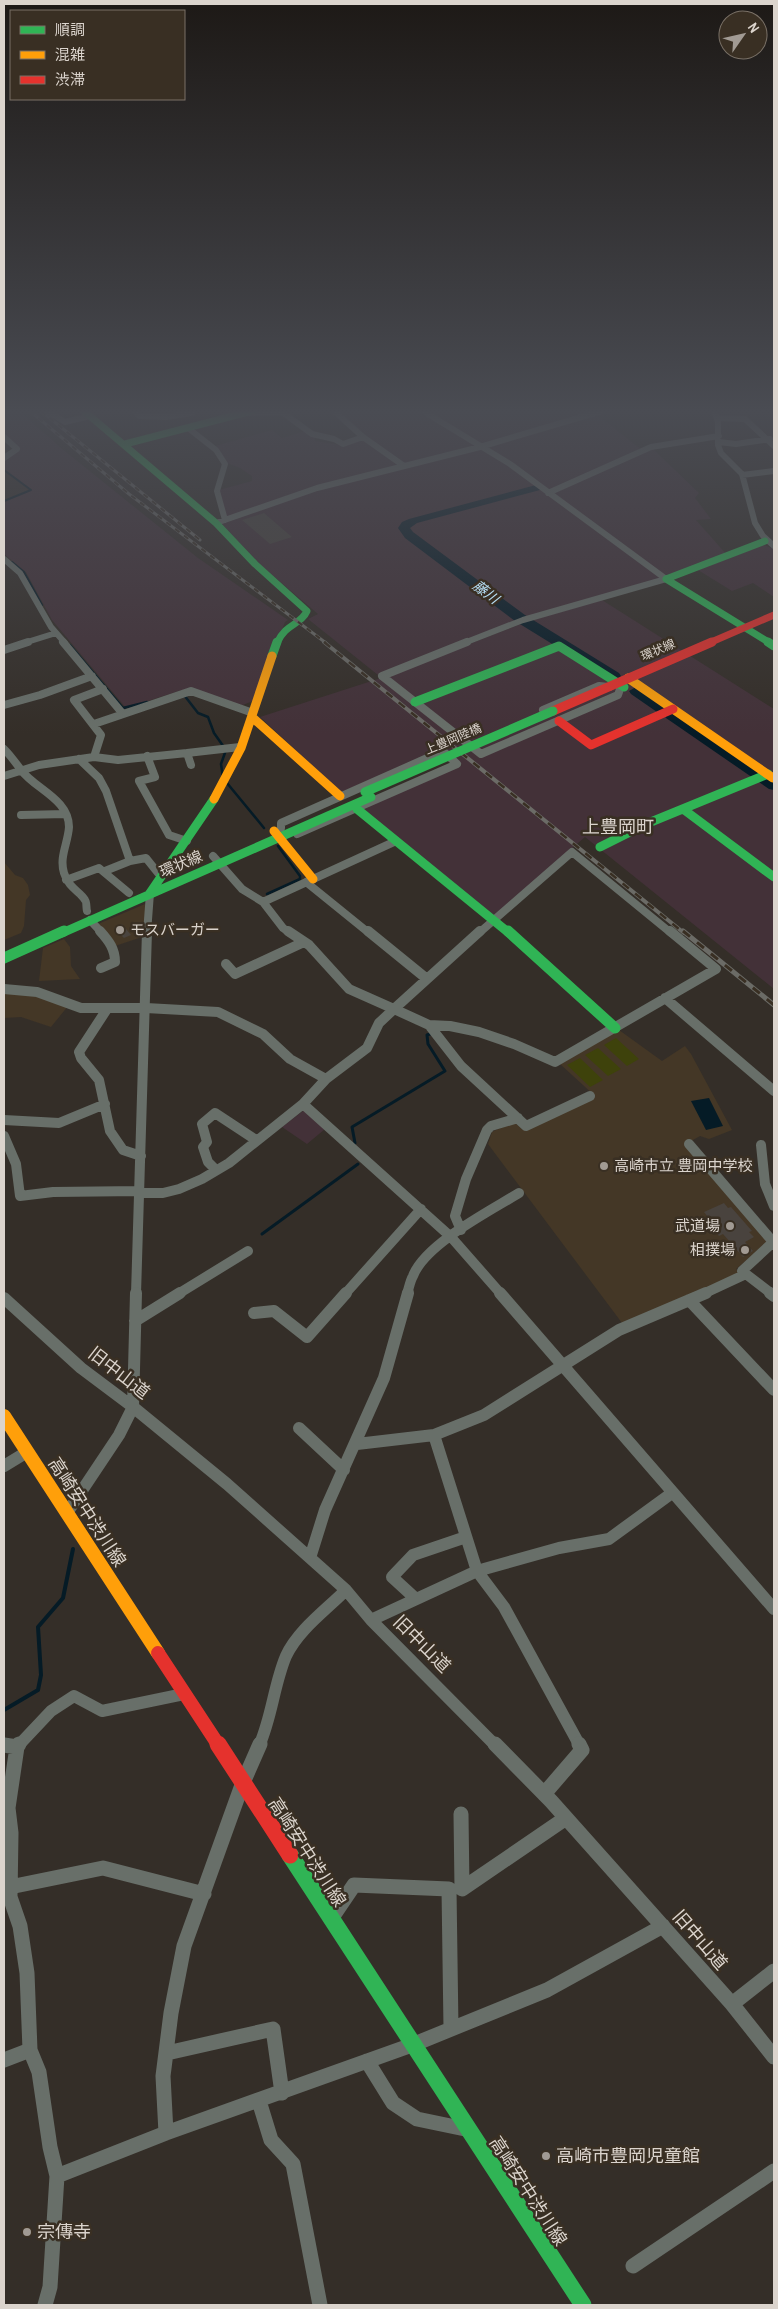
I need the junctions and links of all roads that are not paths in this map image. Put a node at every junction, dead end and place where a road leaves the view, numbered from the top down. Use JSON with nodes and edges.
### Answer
{"nodes":[{"id":1,"x":217,"y":519,"type":"edge"},
{"id":2,"x":221,"y":519,"type":"edge"},
{"id":3,"x":230,"y":519,"type":"edge"},
{"id":4,"x":583,"y":519,"type":"edge"},
{"id":5,"x":757,"y":519,"type":"edge"},
{"id":6,"x":221,"y":522,"type":"junction"},
{"id":7,"x":769,"y":540,"type":"edge"},
{"id":8,"x":4,"y":559,"type":"edge"},
{"id":9,"x":666,"y":579,"type":"junction"},
{"id":10,"x":774,"y":615,"type":"edge"},
{"id":11,"x":774,"y":623,"type":"edge"},
{"id":12,"x":748,"y":630,"type":"junction"},
{"id":13,"x":56,"y":633,"type":"junction"},
{"id":14,"x":774,"y":646,"type":"edge"},
{"id":15,"x":4,"y":650,"type":"edge"},
{"id":16,"x":92,"y":676,"type":"junction"},
{"id":17,"x":622,"y":684,"type":"junction"},
{"id":18,"x":103,"y":690,"type":"junction"},
{"id":19,"x":416,"y":702,"type":"junction"},
{"id":20,"x":4,"y":705,"type":"edge"},
{"id":21,"x":673,"y":709,"type":"junction"},
{"id":22,"x":123,"y":714,"type":"junction"},
{"id":23,"x":555,"y":714,"type":"junction"},
{"id":24,"x":252,"y":715,"type":"junction"},
{"id":25,"x":94,"y":724,"type":"junction"},
{"id":26,"x":466,"y":742,"type":"junction"},
{"id":27,"x":240,"y":747,"type":"junction"},
{"id":28,"x":4,"y":750,"type":"edge"},
{"id":29,"x":187,"y":752,"type":"junction"},
{"id":30,"x":148,"y":756,"type":"junction"},
{"id":31,"x":94,"y":757,"type":"junction"},
{"id":32,"x":79,"y":759,"type":"junction"},
{"id":33,"x":190,"y":765,"type":"dead end"},
{"id":34,"x":21,"y":770,"type":"junction"},
{"id":35,"x":4,"y":776,"type":"edge"},
{"id":36,"x":771,"y":776,"type":"edge"},
{"id":37,"x":368,"y":794,"type":"joint"},
{"id":38,"x":340,"y":796,"type":"junction"},
{"id":39,"x":357,"y":809,"type":"junction"},
{"id":40,"x":683,"y":809,"type":"junction"},
{"id":41,"x":66,"y":814,"type":"junction"},
{"id":42,"x":21,"y":815,"type":"dead end"},
{"id":43,"x":281,"y":832,"type":"junction"},
{"id":44,"x":187,"y":841,"type":"junction"},
{"id":45,"x":396,"y":841,"type":"junction"},
{"id":46,"x":600,"y":846,"type":"dead end"},
{"id":47,"x":216,"y":860,"type":"junction"},
{"id":48,"x":130,"y":861,"type":"junction"},
{"id":49,"x":105,"y":871,"type":"junction"},
{"id":50,"x":163,"y":875,"type":"junction"},
{"id":51,"x":774,"y":877,"type":"edge"},
{"id":52,"x":66,"y":880,"type":"junction"},
{"id":53,"x":310,"y":880,"type":"junction"},
{"id":54,"x":129,"y":893,"type":"junction"},
{"id":55,"x":150,"y":893,"type":"junction"},
{"id":56,"x":262,"y":902,"type":"junction"},
{"id":57,"x":89,"y":915,"type":"junction"},
{"id":58,"x":494,"y":919,"type":"junction"},
{"id":59,"x":304,"y":942,"type":"junction"},
{"id":60,"x":4,"y":948,"type":"edge"},
{"id":61,"x":4,"y":958,"type":"edge"},
{"id":62,"x":226,"y":964,"type":"dead end"},
{"id":63,"x":101,"y":968,"type":"dead end"},
{"id":64,"x":427,"y":979,"type":"junction"},
{"id":65,"x":4,"y":989,"type":"edge"},
{"id":66,"x":665,"y":998,"type":"junction"},
{"id":67,"x":107,"y":1008,"type":"junction"},
{"id":68,"x":146,"y":1008,"type":"junction"},
{"id":69,"x":393,"y":1011,"type":"junction"},
{"id":70,"x":429,"y":1025,"type":"junction"},
{"id":71,"x":615,"y":1028,"type":"junction"},
{"id":72,"x":326,"y":1079,"type":"junction"},
{"id":73,"x":774,"y":1091,"type":"edge"},
{"id":74,"x":590,"y":1096,"type":"dead end"},
{"id":75,"x":105,"y":1104,"type":"junction"},
{"id":76,"x":304,"y":1104,"type":"junction"},
{"id":77,"x":518,"y":1118,"type":"junction"},
{"id":78,"x":4,"y":1120,"type":"edge"},
{"id":79,"x":4,"y":1136,"type":"edge"},
{"id":80,"x":256,"y":1140,"type":"junction"},
{"id":81,"x":689,"y":1144,"type":"dead end"},
{"id":82,"x":761,"y":1145,"type":"dead end"},
{"id":83,"x":141,"y":1156,"type":"junction"},
{"id":84,"x":216,"y":1170,"type":"junction"},
{"id":85,"x":140,"y":1192,"type":"junction"},
{"id":86,"x":520,"y":1193,"type":"dead end"},
{"id":87,"x":774,"y":1206,"type":"edge"},
{"id":88,"x":421,"y":1209,"type":"junction"},
{"id":89,"x":461,"y":1230,"type":"junction"},
{"id":90,"x":451,"y":1237,"type":"junction"},
{"id":91,"x":774,"y":1244,"type":"edge"},
{"id":92,"x":248,"y":1251,"type":"dead end"},
{"id":93,"x":746,"y":1274,"type":"junction"},
{"id":94,"x":774,"y":1296,"type":"edge"},
{"id":95,"x":4,"y":1298,"type":"edge"},
{"id":96,"x":689,"y":1300,"type":"junction"},
{"id":97,"x":254,"y":1313,"type":"dead end"},
{"id":98,"x":135,"y":1321,"type":"junction"},
{"id":99,"x":563,"y":1367,"type":"junction"},
{"id":100,"x":774,"y":1390,"type":"edge"},
{"id":101,"x":133,"y":1407,"type":"junction"},
{"id":102,"x":4,"y":1416,"type":"edge"},
{"id":103,"x":299,"y":1428,"type":"dead end"},
{"id":104,"x":434,"y":1435,"type":"junction"},
{"id":105,"x":356,"y":1444,"type":"junction"},
{"id":106,"x":27,"y":1452,"type":"junction"},
{"id":107,"x":4,"y":1466,"type":"edge"},
{"id":108,"x":344,"y":1470,"type":"junction"},
{"id":109,"x":672,"y":1493,"type":"junction"},
{"id":110,"x":67,"y":1513,"type":"junction"},
{"id":111,"x":466,"y":1537,"type":"junction"},
{"id":112,"x":310,"y":1558,"type":"junction"},
{"id":113,"x":477,"y":1571,"type":"junction"},
{"id":114,"x":346,"y":1590,"type":"junction"},
{"id":115,"x":416,"y":1599,"type":"junction"},
{"id":116,"x":774,"y":1609,"type":"edge"},
{"id":117,"x":371,"y":1620,"type":"junction"},
{"id":118,"x":184,"y":1694,"type":"junction"},
{"id":119,"x":10,"y":1746,"type":"edge"},
{"id":120,"x":242,"y":1785,"type":"junction"},
{"id":121,"x":544,"y":1794,"type":"junction"},
{"id":122,"x":462,"y":1814,"type":"dead end"},
{"id":123,"x":566,"y":1818,"type":"junction"},
{"id":124,"x":7,"y":1887,"type":"edge"},
{"id":125,"x":204,"y":1894,"type":"junction"},
{"id":126,"x":330,"y":1920,"type":"junction"},
{"id":127,"x":664,"y":1926,"type":"junction"},
{"id":128,"x":774,"y":1971,"type":"edge"},
{"id":129,"x":732,"y":2004,"type":"junction"},
{"id":130,"x":451,"y":2029,"type":"junction"},
{"id":131,"x":412,"y":2045,"type":"junction"},
{"id":132,"x":30,"y":2050,"type":"junction"},
{"id":133,"x":167,"y":2053,"type":"junction"},
{"id":134,"x":774,"y":2057,"type":"edge"},
{"id":135,"x":4,"y":2060,"type":"edge"},
{"id":136,"x":368,"y":2061,"type":"junction"},
{"id":137,"x":282,"y":2093,"type":"junction"},
{"id":138,"x":259,"y":2101,"type":"junction"},
{"id":139,"x":467,"y":2129,"type":"junction"},
{"id":140,"x":166,"y":2133,"type":"junction"},
{"id":141,"x":774,"y":2170,"type":"edge"},
{"id":142,"x":57,"y":2176,"type":"junction"},
{"id":143,"x":633,"y":2266,"type":"dead end"},
{"id":144,"x":46,"y":2305,"type":"edge"},
{"id":145,"x":320,"y":2305,"type":"edge"},
{"id":146,"x":583,"y":2305,"type":"edge"}],
"edges":[{"from":1,"to":6,"type":"street"},
{"from":2,"to":6,"type":"street"},
{"from":3,"to":6,"type":"street"},
{"from":4,"to":9,"type":"street"},
{"from":5,"to":7,"type":"street"},
{"from":6,"to":24,"type":"street"},
{"from":7,"to":9,"type":"street"},
{"from":8,"to":13,"type":"street"},
{"from":9,"to":12,"type":"street"},
{"from":9,"to":19,"type":"street"},
{"from":10,"to":12,"type":"street","name":"環状線"},
{"from":11,"to":12,"type":"street","name":"環状線"},
{"from":12,"to":14,"type":"street"},
{"from":12,"to":17,"type":"street","name":"環状線"},
{"from":13,"to":15,"type":"street"},
{"from":13,"to":16,"type":"street"},
{"from":16,"to":18,"type":"street"},
{"from":16,"to":20,"type":"street"},
{"from":17,"to":19,"type":"street"},
{"from":17,"to":21,"type":"street"},
{"from":17,"to":23,"type":"street","name":"環状線"},
{"from":18,"to":22,"type":"street"},
{"from":18,"to":25,"type":"street"},
{"from":19,"to":26,"type":"street"},
{"from":21,"to":23,"type":"street"},
{"from":21,"to":36,"type":"street"},
{"from":22,"to":24,"type":"street"},
{"from":22,"to":25,"type":"street"},
{"from":23,"to":26,"type":"street"},
{"from":23,"to":26,"type":"street"},
{"from":23,"to":37,"type":"street","name":"上豊岡陸橋","bridge":true},
{"from":24,"to":27,"type":"street"},
{"from":24,"to":38,"type":"street"},
{"from":25,"to":31,"type":"street"},
{"from":27,"to":29,"type":"street"},
{"from":27,"to":44,"type":"street"},
{"from":28,"to":34,"type":"street"},
{"from":29,"to":30,"type":"street"},
{"from":29,"to":33,"type":"street"},
{"from":30,"to":31,"type":"street"},
{"from":30,"to":44,"type":"street"},
{"from":31,"to":32,"type":"street"},
{"from":32,"to":34,"type":"street"},
{"from":32,"to":48,"type":"street"},
{"from":34,"to":35,"type":"street"},
{"from":34,"to":41,"type":"street"},
{"from":36,"to":40,"type":"street"},
{"from":37,"to":43,"type":"street","name":"環状線"},
{"from":38,"to":39,"type":"street"},
{"from":38,"to":43,"type":"street"},
{"from":39,"to":43,"type":"street"},
{"from":39,"to":45,"type":"street"},
{"from":40,"to":46,"type":"street"},
{"from":40,"to":51,"type":"street"},
{"from":41,"to":42,"type":"street"},
{"from":41,"to":52,"type":"street"},
{"from":43,"to":47,"type":"street","name":"環状線"},
{"from":43,"to":53,"type":"street"},
{"from":44,"to":50,"type":"street"},
{"from":45,"to":53,"type":"street"},
{"from":45,"to":58,"type":"street"},
{"from":47,"to":50,"type":"street","name":"環状線"},
{"from":47,"to":55,"type":"street","name":"環状線"},
{"from":47,"to":56,"type":"street"},
{"from":48,"to":49,"type":"street"},
{"from":48,"to":50,"type":"street"},
{"from":49,"to":52,"type":"street"},
{"from":49,"to":54,"type":"street"},
{"from":50,"to":54,"type":"street","name":"環状線"},
{"from":50,"to":55,"type":"street"},
{"from":52,"to":57,"type":"street"},
{"from":53,"to":56,"type":"street"},
{"from":53,"to":64,"type":"street"},
{"from":54,"to":57,"type":"street","name":"環状線"},
{"from":55,"to":57,"type":"street","name":"環状線"},
{"from":55,"to":68,"type":"street"},
{"from":56,"to":59,"type":"street"},
{"from":57,"to":60,"type":"street","name":"環状線"},
{"from":57,"to":61,"type":"street","name":"環状線"},
{"from":57,"to":63,"type":"street"},
{"from":58,"to":64,"type":"street"},
{"from":58,"to":66,"type":"street"},
{"from":58,"to":71,"type":"street"},
{"from":59,"to":62,"type":"street"},
{"from":59,"to":69,"type":"street"},
{"from":64,"to":69,"type":"street"},
{"from":65,"to":67,"type":"street"},
{"from":66,"to":71,"type":"street"},
{"from":66,"to":73,"type":"street"},
{"from":67,"to":68,"type":"street"},
{"from":67,"to":75,"type":"street"},
{"from":68,"to":72,"type":"street"},
{"from":68,"to":83,"type":"street"},
{"from":69,"to":70,"type":"street"},
{"from":69,"to":72,"type":"street"},
{"from":70,"to":71,"type":"street"},
{"from":70,"to":77,"type":"street"},
{"from":72,"to":76,"type":"street"},
{"from":74,"to":77,"type":"street"},
{"from":75,"to":78,"type":"street"},
{"from":75,"to":83,"type":"street"},
{"from":76,"to":80,"type":"street"},
{"from":76,"to":88,"type":"street"},
{"from":77,"to":89,"type":"street"},
{"from":79,"to":85,"type":"street"},
{"from":80,"to":84,"type":"street"},
{"from":80,"to":84,"type":"street"},
{"from":81,"to":91,"type":"street"},
{"from":82,"to":87,"type":"street"},
{"from":83,"to":85,"type":"street"},
{"from":84,"to":85,"type":"street"},
{"from":85,"to":98,"type":"street"},
{"from":86,"to":89,"type":"street"},
{"from":88,"to":90,"type":"street"},
{"from":88,"to":97,"type":"street"},
{"from":89,"to":90,"type":"street"},
{"from":90,"to":99,"type":"street"},
{"from":90,"to":105,"type":"street"},
{"from":91,"to":93,"type":"street"},
{"from":92,"to":98,"type":"street"},
{"from":93,"to":94,"type":"street"},
{"from":93,"to":96,"type":"street"},
{"from":95,"to":101,"type":"street","name":"旧中山道"},
{"from":96,"to":99,"type":"street"},
{"from":96,"to":100,"type":"street"},
{"from":98,"to":101,"type":"street"},
{"from":99,"to":104,"type":"street"},
{"from":99,"to":109,"type":"street"},
{"from":101,"to":110,"type":"street"},
{"from":101,"to":112,"type":"street","name":"旧中山道"},
{"from":102,"to":106,"type":"street","name":"高崎安中渋川線"},
{"from":103,"to":108,"type":"street"},
{"from":104,"to":105,"type":"street"},
{"from":104,"to":111,"type":"street"},
{"from":105,"to":108,"type":"street"},
{"from":106,"to":107,"type":"street"},
{"from":106,"to":110,"type":"street","name":"高崎安中渋川線"},
{"from":108,"to":112,"type":"street"},
{"from":109,"to":113,"type":"street"},
{"from":109,"to":116,"type":"street"},
{"from":110,"to":118,"type":"street","name":"高崎安中渋川線"},
{"from":111,"to":113,"type":"street"},
{"from":111,"to":115,"type":"street"},
{"from":112,"to":114,"type":"street","name":"旧中山道"},
{"from":113,"to":115,"type":"street"},
{"from":113,"to":121,"type":"street"},
{"from":114,"to":117,"type":"street","name":"旧中山道"},
{"from":114,"to":120,"type":"street"},
{"from":115,"to":117,"type":"street"},
{"from":117,"to":121,"type":"street","name":"旧中山道"},
{"from":118,"to":119,"type":"street"},
{"from":118,"to":120,"type":"street","name":"高崎安中渋川線"},
{"from":119,"to":124,"type":"street"},
{"from":120,"to":125,"type":"street"},
{"from":120,"to":126,"type":"street","name":"高崎安中渋川線"},
{"from":121,"to":123,"type":"street","name":"旧中山道"},
{"from":122,"to":123,"type":"street"},
{"from":123,"to":127,"type":"street","name":"旧中山道"},
{"from":124,"to":125,"type":"street"},
{"from":124,"to":132,"type":"street"},
{"from":125,"to":133,"type":"street"},
{"from":126,"to":130,"type":"street"},
{"from":126,"to":131,"type":"street","name":"高崎安中渋川線"},
{"from":127,"to":129,"type":"street","name":"旧中山道"},
{"from":127,"to":130,"type":"street"},
{"from":128,"to":129,"type":"street"},
{"from":129,"to":134,"type":"street","name":"旧中山道"},
{"from":130,"to":131,"type":"street"},
{"from":131,"to":136,"type":"street"},
{"from":131,"to":139,"type":"street","name":"高崎安中渋川線"},
{"from":132,"to":135,"type":"street"},
{"from":132,"to":142,"type":"street"},
{"from":133,"to":137,"type":"street"},
{"from":133,"to":140,"type":"street"},
{"from":136,"to":137,"type":"street"},
{"from":136,"to":139,"type":"street"},
{"from":137,"to":138,"type":"street"},
{"from":138,"to":140,"type":"street"},
{"from":138,"to":145,"type":"street"},
{"from":139,"to":146,"type":"street","name":"高崎安中渋川線"},
{"from":140,"to":142,"type":"street"},
{"from":141,"to":143,"type":"street"},
{"from":142,"to":144,"type":"street"}]}
